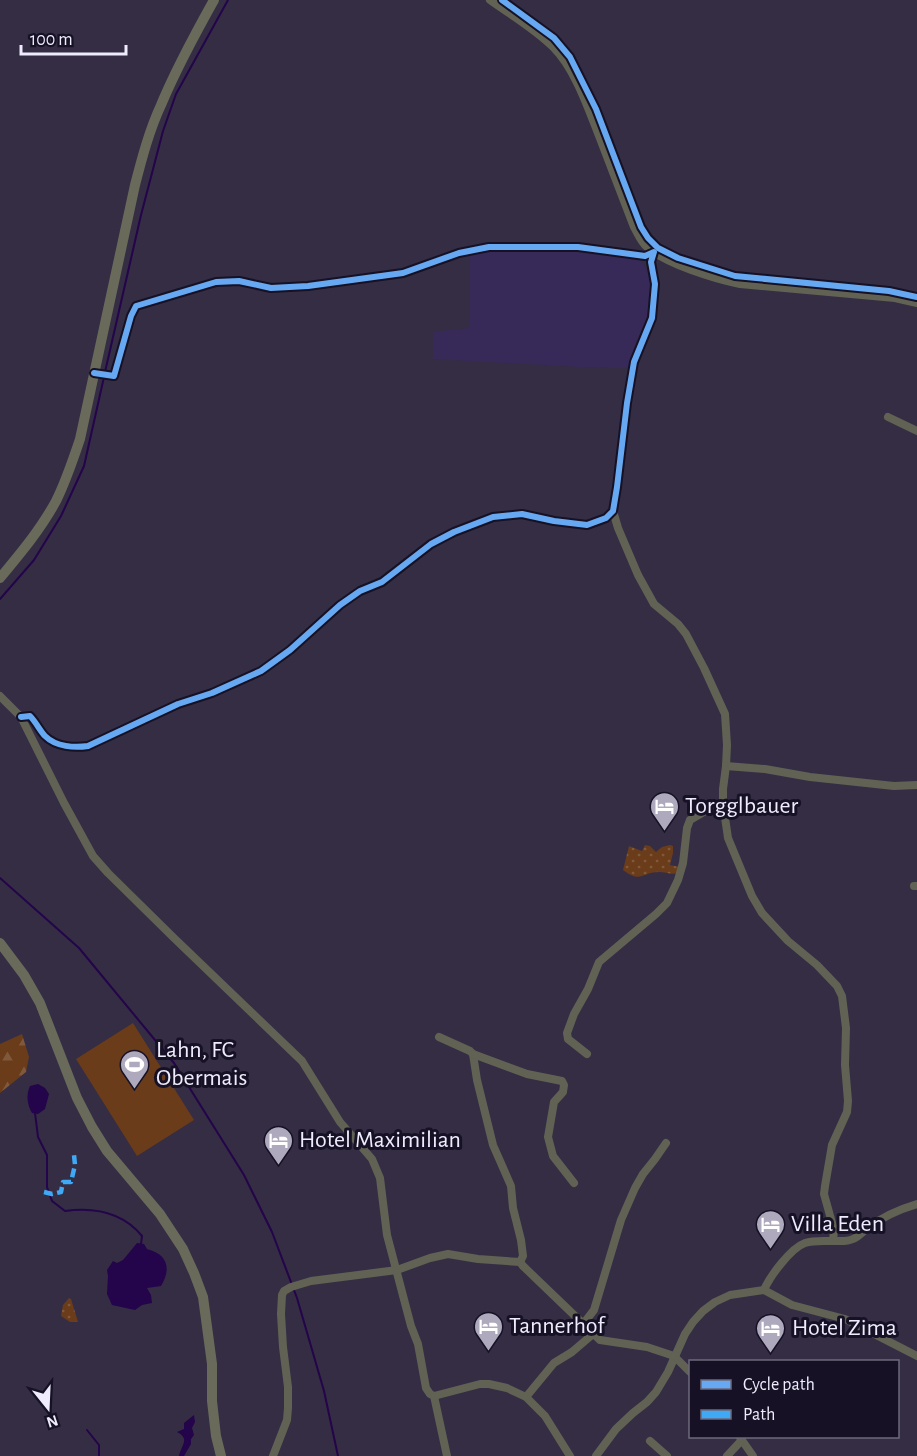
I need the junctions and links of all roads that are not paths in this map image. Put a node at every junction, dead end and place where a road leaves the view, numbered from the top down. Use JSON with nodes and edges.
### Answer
{"nodes":[{"id":1,"x":214,"y":0,"type":"edge"},
{"id":2,"x":490,"y":0,"type":"edge"},
{"id":3,"x":654,"y":252,"type":"junction"},
{"id":4,"x":917,"y":303,"type":"edge"},
{"id":5,"x":96,"y":373,"type":"junction"},
{"id":6,"x":888,"y":417,"type":"dead end"},
{"id":7,"x":917,"y":431,"type":"edge"},
{"id":8,"x":613,"y":511,"type":"junction"},
{"id":9,"x":0,"y":578,"type":"edge"},
{"id":10,"x":0,"y":696,"type":"edge"},
{"id":11,"x":21,"y":717,"type":"junction"},
{"id":12,"x":726,"y":766,"type":"junction"},
{"id":13,"x":917,"y":785,"type":"edge"},
{"id":14,"x":723,"y":804,"type":"junction"},
{"id":15,"x":0,"y":943,"type":"edge"},
{"id":16,"x":439,"y":1037,"type":"dead end"},
{"id":17,"x":473,"y":1054,"type":"junction"},
{"id":18,"x":587,"y":1054,"type":"dead end"},
{"id":19,"x":666,"y":1143,"type":"dead end"},
{"id":20,"x":574,"y":1183,"type":"dead end"},
{"id":21,"x":917,"y":1204,"type":"edge"},
{"id":22,"x":833,"y":1241,"type":"junction"},
{"id":23,"x":520,"y":1262,"type":"junction"},
{"id":24,"x":398,"y":1270,"type":"junction"},
{"id":25,"x":765,"y":1290,"type":"junction"},
{"id":26,"x":584,"y":1323,"type":"junction"},
{"id":27,"x":593,"y":1335,"type":"junction"},
{"id":28,"x":674,"y":1356,"type":"junction"},
{"id":29,"x":917,"y":1356,"type":"edge"},
{"id":30,"x":689,"y":1371,"type":"edge"},
{"id":31,"x":434,"y":1396,"type":"junction"},
{"id":32,"x":526,"y":1396,"type":"junction"},
{"id":33,"x":740,"y":1439,"type":"edge"},
{"id":34,"x":650,"y":1442,"type":"dead end"},
{"id":35,"x":221,"y":1456,"type":"edge"},
{"id":36,"x":273,"y":1456,"type":"edge"},
{"id":37,"x":447,"y":1456,"type":"edge"},
{"id":38,"x":570,"y":1456,"type":"edge"},
{"id":39,"x":596,"y":1456,"type":"edge"},
{"id":40,"x":667,"y":1456,"type":"edge"},
{"id":41,"x":727,"y":1456,"type":"edge"},
{"id":42,"x":753,"y":1456,"type":"edge"}],
"edges":[{"from":1,"to":5,"type":"main road"},
{"from":2,"to":3,"type":"street"},
{"from":3,"to":4,"type":"street"},
{"from":3,"to":5,"type":"street"},
{"from":3,"to":8,"type":"street"},
{"from":5,"to":9,"type":"main road"},
{"from":6,"to":7,"type":"street"},
{"from":8,"to":11,"type":"street"},
{"from":8,"to":12,"type":"street"},
{"from":10,"to":11,"type":"street"},
{"from":11,"to":24,"type":"street"},
{"from":12,"to":13,"type":"street"},
{"from":12,"to":14,"type":"street"},
{"from":14,"to":18,"type":"street"},
{"from":14,"to":22,"type":"street"},
{"from":15,"to":35,"type":"main road"},
{"from":16,"to":17,"type":"street"},
{"from":17,"to":20,"type":"street"},
{"from":17,"to":23,"type":"street"},
{"from":19,"to":26,"type":"street"},
{"from":21,"to":22,"type":"street"},
{"from":22,"to":25,"type":"street"},
{"from":23,"to":24,"type":"street"},
{"from":23,"to":26,"type":"street"},
{"from":24,"to":31,"type":"street"},
{"from":24,"to":36,"type":"street"},
{"from":25,"to":28,"type":"street"},
{"from":25,"to":29,"type":"street"},
{"from":26,"to":27,"type":"street"},
{"from":27,"to":28,"type":"street"},
{"from":27,"to":32,"type":"street"},
{"from":28,"to":30,"type":"street"},
{"from":28,"to":39,"type":"street"},
{"from":31,"to":32,"type":"street"},
{"from":31,"to":37,"type":"street"},
{"from":32,"to":38,"type":"street"},
{"from":33,"to":41,"type":"street"},
{"from":33,"to":42,"type":"street"},
{"from":34,"to":40,"type":"street"}]}
